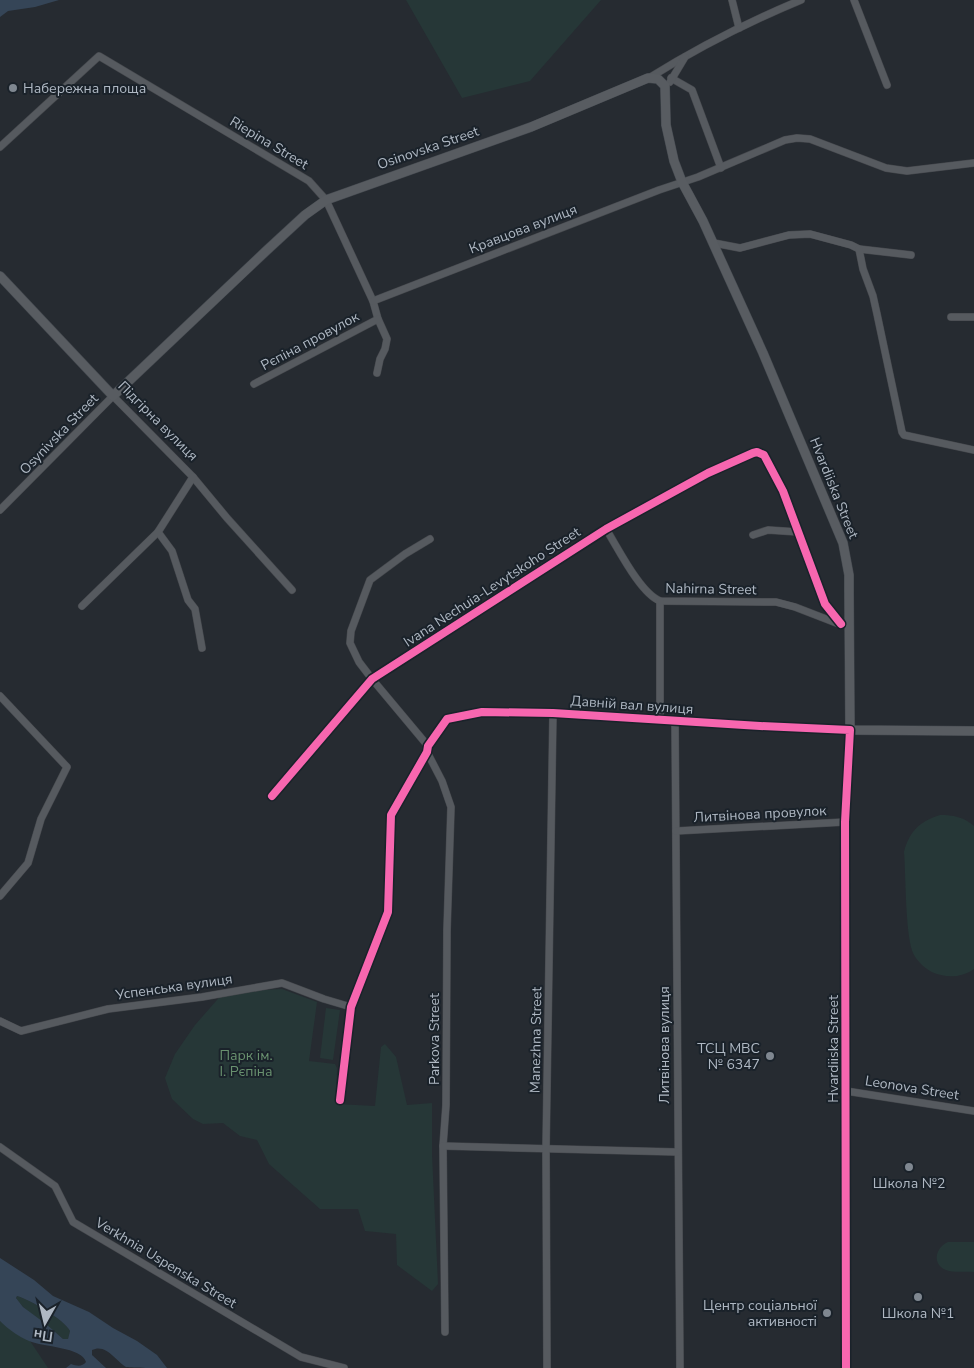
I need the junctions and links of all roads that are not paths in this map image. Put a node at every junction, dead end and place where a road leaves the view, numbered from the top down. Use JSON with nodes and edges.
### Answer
{"nodes":[{"id":1,"x":732,"y":0,"type":"edge"},
{"id":2,"x":801,"y":0,"type":"edge"},
{"id":3,"x":854,"y":0,"type":"edge"},
{"id":4,"x":739,"y":28,"type":"junction"},
{"id":5,"x":686,"y":55,"type":"junction"},
{"id":6,"x":648,"y":78,"type":"junction"},
{"id":7,"x":671,"y":78,"type":"junction"},
{"id":8,"x":887,"y":85,"type":"dead end"},
{"id":9,"x":666,"y":91,"type":"junction"},
{"id":10,"x":0,"y":147,"type":"edge"},
{"id":11,"x":974,"y":163,"type":"edge"},
{"id":12,"x":721,"y":168,"type":"junction"},
{"id":13,"x":682,"y":182,"type":"junction"},
{"id":14,"x":326,"y":200,"type":"junction"},
{"id":15,"x":714,"y":243,"type":"junction"},
{"id":16,"x":859,"y":249,"type":"junction"},
{"id":17,"x":911,"y":255,"type":"dead end"},
{"id":18,"x":0,"y":276,"type":"edge"},
{"id":19,"x":373,"y":301,"type":"junction"},
{"id":20,"x":951,"y":317,"type":"dead end"},
{"id":21,"x":974,"y":317,"type":"edge"},
{"id":22,"x":378,"y":319,"type":"junction"},
{"id":23,"x":377,"y":373,"type":"dead end"},
{"id":24,"x":254,"y":384,"type":"dead end"},
{"id":25,"x":113,"y":396,"type":"junction"},
{"id":26,"x":974,"y":450,"type":"edge"},
{"id":27,"x":193,"y":476,"type":"junction"},
{"id":28,"x":0,"y":510,"type":"edge"},
{"id":29,"x":606,"y":528,"type":"junction"},
{"id":30,"x":158,"y":532,"type":"junction"},
{"id":31,"x":798,"y":532,"type":"junction"},
{"id":32,"x":753,"y":535,"type":"dead end"},
{"id":33,"x":430,"y":539,"type":"dead end"},
{"id":34,"x":292,"y":590,"type":"dead end"},
{"id":35,"x":660,"y":601,"type":"junction"},
{"id":36,"x":82,"y":606,"type":"dead end"},
{"id":37,"x":845,"y":626,"type":"junction"},
{"id":38,"x":202,"y":648,"type":"dead end"},
{"id":39,"x":372,"y":679,"type":"junction"},
{"id":40,"x":0,"y":696,"type":"edge"},
{"id":41,"x":553,"y":713,"type":"junction"},
{"id":42,"x":660,"y":719,"type":"junction"},
{"id":43,"x":675,"y":721,"type":"junction"},
{"id":44,"x":850,"y":730,"type":"junction"},
{"id":45,"x":974,"y":731,"type":"edge"},
{"id":46,"x":427,"y":749,"type":"junction"},
{"id":47,"x":272,"y":796,"type":"dead end"},
{"id":48,"x":845,"y":822,"type":"junction"},
{"id":49,"x":676,"y":831,"type":"junction"},
{"id":50,"x":0,"y":896,"type":"edge"},
{"id":51,"x":351,"y":1007,"type":"junction"},
{"id":52,"x":0,"y":1021,"type":"edge"},
{"id":53,"x":846,"y":1090,"type":"junction"},
{"id":54,"x":340,"y":1100,"type":"dead end"},
{"id":55,"x":974,"y":1111,"type":"edge"},
{"id":56,"x":443,"y":1146,"type":"junction"},
{"id":57,"x":0,"y":1147,"type":"edge"},
{"id":58,"x":546,"y":1149,"type":"junction"},
{"id":59,"x":677,"y":1152,"type":"junction"},
{"id":60,"x":445,"y":1332,"type":"dead end"},
{"id":61,"x":344,"y":1368,"type":"edge"},
{"id":62,"x":547,"y":1368,"type":"edge"},
{"id":63,"x":680,"y":1368,"type":"edge"},
{"id":64,"x":846,"y":1368,"type":"edge"}],
"edges":[{"from":1,"to":4,"type":"street"},
{"from":2,"to":4,"type":"street","name":"Osinovska Street"},
{"from":3,"to":8,"type":"street"},
{"from":4,"to":5,"type":"street","name":"Osinovska Street"},
{"from":5,"to":6,"type":"street","name":"Osinovska Street"},
{"from":5,"to":7,"type":"street"},
{"from":6,"to":9,"type":"main road"},
{"from":6,"to":14,"type":"main road","name":"Osinovska Street"},
{"from":7,"to":9,"type":"street"},
{"from":7,"to":12,"type":"street"},
{"from":9,"to":13,"type":"main road","name":"Hvardiiska Street"},
{"from":10,"to":14,"type":"street","name":"Riepina Street"},
{"from":11,"to":12,"type":"street","name":"Кравцова вулиця"},
{"from":12,"to":13,"type":"street","name":"Кравцова вулиця"},
{"from":13,"to":15,"type":"main road","name":"Hvardiiska Street"},
{"from":13,"to":19,"type":"street","name":"Кравцова вулиця"},
{"from":14,"to":19,"type":"street","name":"Riepina Street"},
{"from":14,"to":25,"type":"main road","name":"Osinovska Street"},
{"from":15,"to":16,"type":"street"},
{"from":15,"to":37,"type":"main road","name":"Hvardiiska Street"},
{"from":16,"to":17,"type":"street"},
{"from":16,"to":26,"type":"street"},
{"from":18,"to":25,"type":"main road","name":"Підгірна вулиця"},
{"from":19,"to":22,"type":"street","name":"Riepina Street"},
{"from":20,"to":21,"type":"street"},
{"from":22,"to":23,"type":"street","name":"Riepina Street"},
{"from":22,"to":24,"type":"street","name":"Рєпіна провулок"},
{"from":25,"to":27,"type":"street","name":"Підгірна вулиця"},
{"from":25,"to":28,"type":"street","name":"Osynivska Street"},
{"from":27,"to":30,"type":"street"},
{"from":27,"to":34,"type":"street","name":"Підгірна вулиця"},
{"from":29,"to":31,"type":"street","name":"Ivana Nechuia-Levytskoho Street"},
{"from":29,"to":35,"type":"street","name":"Nahirna Street"},
{"from":29,"to":39,"type":"street","name":"Ivana Nechuia-Levytskoho Street"},
{"from":30,"to":36,"type":"street"},
{"from":30,"to":38,"type":"street"},
{"from":31,"to":32,"type":"street"},
{"from":31,"to":37,"type":"street"},
{"from":33,"to":39,"type":"street","name":"Parkova Street"},
{"from":35,"to":37,"type":"street","name":"Nahirna Street"},
{"from":35,"to":42,"type":"street"},
{"from":37,"to":44,"type":"main road","name":"Hvardiiska Street"},
{"from":39,"to":46,"type":"street","name":"Parkova Street"},
{"from":39,"to":47,"type":"street","name":"Ivana Nechuia-Levytskoho Street"},
{"from":40,"to":50,"type":"street"},
{"from":41,"to":42,"type":"street","name":"Давній вал вулиця"},
{"from":41,"to":46,"type":"street","name":"Давній вал вулиця"},
{"from":41,"to":58,"type":"street","name":"Manezhna Street"},
{"from":42,"to":43,"type":"street","name":"Давній вал вулиця"},
{"from":43,"to":44,"type":"street","name":"Давній вал вулиця"},
{"from":43,"to":49,"type":"street","name":"Литвінова вулиця"},
{"from":44,"to":45,"type":"main road","name":"Давній вал вулиця"},
{"from":44,"to":48,"type":"street","name":"Hvardiiska Street"},
{"from":46,"to":51,"type":"street","name":"Давній вал вулиця"},
{"from":46,"to":56,"type":"street","name":"Parkova Street"},
{"from":48,"to":49,"type":"street","name":"Литвінова провулок"},
{"from":48,"to":53,"type":"street","name":"Hvardiiska Street"},
{"from":49,"to":59,"type":"street","name":"Литвінова вулиця"},
{"from":51,"to":52,"type":"street","name":"Успенська вулиця"},
{"from":51,"to":54,"type":"street","name":"Давній вал вулиця"},
{"from":53,"to":55,"type":"street","name":"Leonova Street"},
{"from":53,"to":64,"type":"street","name":"Hvardiiska Street"},
{"from":56,"to":58,"type":"street"},
{"from":56,"to":60,"type":"street","name":"Parkova Street"},
{"from":57,"to":61,"type":"street","name":"Verkhnia Uspenska Street"},
{"from":58,"to":59,"type":"street"},
{"from":58,"to":62,"type":"street","name":"Manezhna Street"},
{"from":59,"to":63,"type":"street","name":"Литвінова вулиця"}]}
